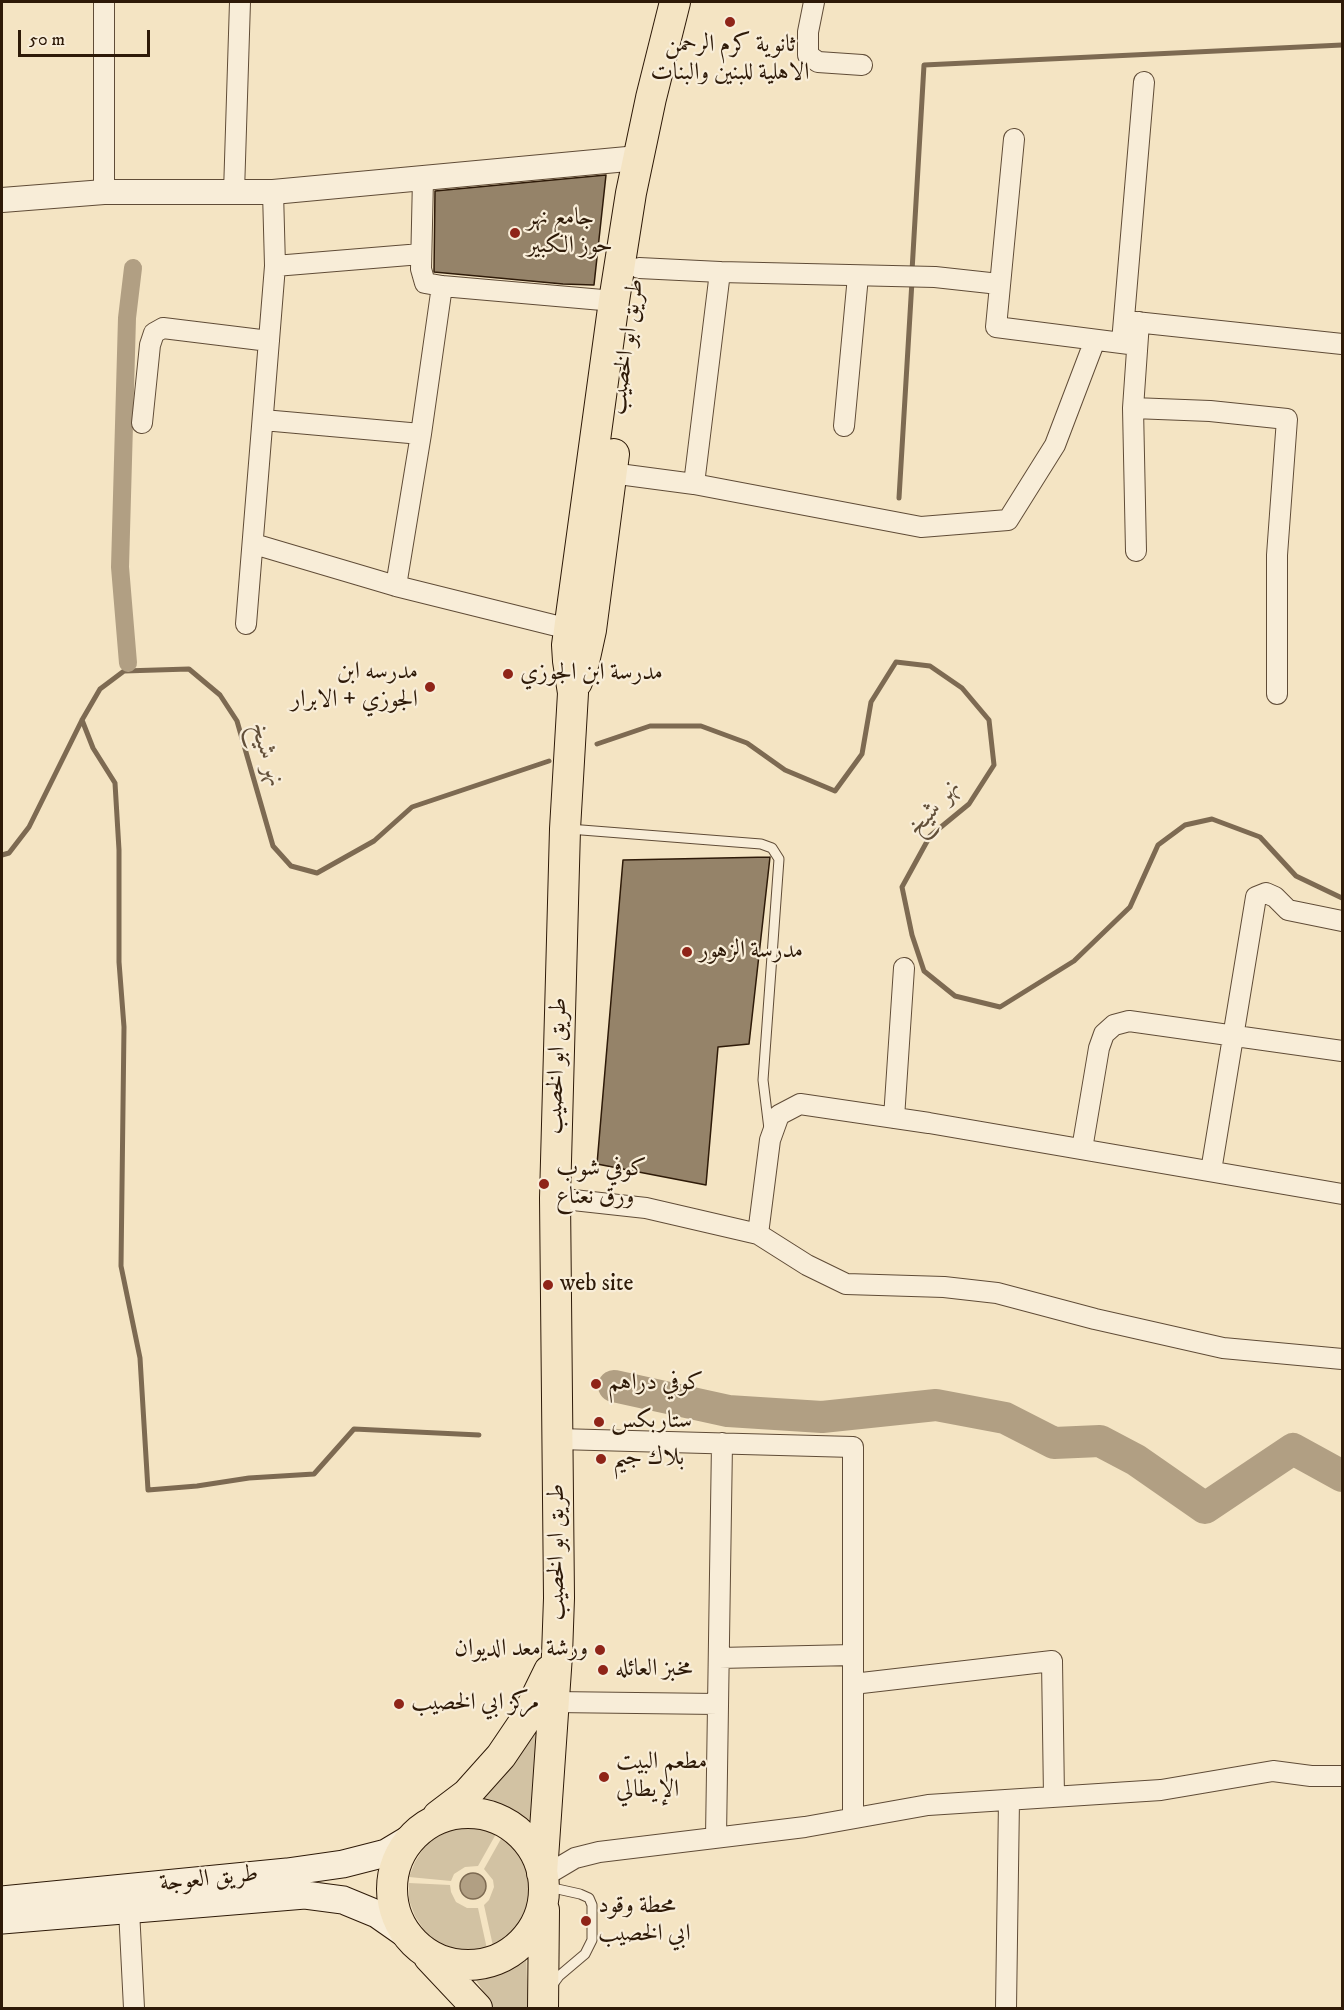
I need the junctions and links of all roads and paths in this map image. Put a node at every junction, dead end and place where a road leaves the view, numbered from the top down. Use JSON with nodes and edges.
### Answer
{"nodes":[{"id":1,"x":104,"y":2,"type":"edge"},
{"id":2,"x":240,"y":2,"type":"edge"},
{"id":3,"x":675,"y":2,"type":"edge"},
{"id":4,"x":695,"y":2,"type":"edge"},
{"id":5,"x":814,"y":2,"type":"edge"},
{"id":6,"x":862,"y":65,"type":"dead end"},
{"id":7,"x":1144,"y":82,"type":"dead end"},
{"id":8,"x":1014,"y":140,"type":"dead end"},
{"id":9,"x":638,"y":158,"type":"junction"},
{"id":10,"x":423,"y":178,"type":"junction"},
{"id":11,"x":104,"y":192,"type":"junction"},
{"id":12,"x":234,"y":192,"type":"junction"},
{"id":13,"x":273,"y":192,"type":"junction"},
{"id":14,"x":2,"y":200,"type":"edge"},
{"id":15,"x":421,"y":254,"type":"junction"},
{"id":16,"x":275,"y":266,"type":"junction"},
{"id":17,"x":639,"y":268,"type":"junction"},
{"id":18,"x":720,"y":272,"type":"junction"},
{"id":19,"x":858,"y":276,"type":"junction"},
{"id":20,"x":999,"y":284,"type":"junction"},
{"id":21,"x":442,"y":286,"type":"junction"},
{"id":22,"x":614,"y":301,"type":"junction"},
{"id":23,"x":1131,"y":322,"type":"junction"},
{"id":24,"x":1095,"y":340,"type":"junction"},
{"id":25,"x":269,"y":341,"type":"junction"},
{"id":26,"x":1130,"y":344,"type":"junction"},
{"id":27,"x":1342,"y":344,"type":"edge"},
{"id":28,"x":1133,"y":408,"type":"junction"},
{"id":29,"x":263,"y":420,"type":"junction"},
{"id":30,"x":142,"y":423,"type":"dead end"},
{"id":31,"x":844,"y":426,"type":"dead end"},
{"id":32,"x":421,"y":434,"type":"junction"},
{"id":33,"x":611,"y":473,"type":"junction"},
{"id":34,"x":694,"y":484,"type":"junction"},
{"id":35,"x":254,"y":544,"type":"junction"},
{"id":36,"x":1136,"y":551,"type":"dead end"},
{"id":37,"x":396,"y":586,"type":"junction"},
{"id":38,"x":246,"y":624,"type":"dead end"},
{"id":39,"x":569,"y":629,"type":"junction"},
{"id":40,"x":573,"y":693,"type":"junction"},
{"id":41,"x":1276,"y":694,"type":"dead end"},
{"id":42,"x":565,"y":829,"type":"junction"},
{"id":43,"x":1342,"y":921,"type":"edge"},
{"id":44,"x":904,"y":968,"type":"dead end"},
{"id":45,"x":1234,"y":1037,"type":"junction"},
{"id":46,"x":1342,"y":1051,"type":"edge"},
{"id":47,"x":894,"y":1118,"type":"junction"},
{"id":48,"x":770,"y":1140,"type":"junction"},
{"id":49,"x":1082,"y":1149,"type":"junction"},
{"id":50,"x":1211,"y":1171,"type":"junction"},
{"id":51,"x":1342,"y":1194,"type":"edge"},
{"id":52,"x":555,"y":1198,"type":"junction"},
{"id":53,"x":758,"y":1234,"type":"junction"},
{"id":54,"x":1342,"y":1359,"type":"edge"},
{"id":55,"x":558,"y":1439,"type":"junction"},
{"id":56,"x":722,"y":1443,"type":"junction"},
{"id":57,"x":557,"y":1655,"type":"junction"},
{"id":58,"x":853,"y":1655,"type":"junction"},
{"id":59,"x":719,"y":1658,"type":"junction"},
{"id":60,"x":853,"y":1684,"type":"junction"},
{"id":61,"x":554,"y":1702,"type":"junction"},
{"id":62,"x":718,"y":1704,"type":"junction"},
{"id":63,"x":1342,"y":1776,"type":"edge"},
{"id":64,"x":1054,"y":1797,"type":"junction"},
{"id":65,"x":1009,"y":1800,"type":"junction"},
{"id":66,"x":853,"y":1818,"type":"junction"},
{"id":67,"x":420,"y":1831,"type":"junction"},
{"id":68,"x":716,"y":1837,"type":"junction"},
{"id":69,"x":543,"y":1882,"type":"junction"},
{"id":70,"x":2,"y":1900,"type":"edge"},
{"id":71,"x":129,"y":1910,"type":"junction"},
{"id":72,"x":2,"y":1920,"type":"edge"},
{"id":73,"x":415,"y":1943,"type":"junction"},
{"id":74,"x":543,"y":2004,"type":"edge"},
{"id":75,"x":134,"y":2008,"type":"edge"},
{"id":76,"x":477,"y":2008,"type":"edge"},
{"id":77,"x":1006,"y":2008,"type":"edge"}],
"edges":[{"from":1,"to":11,"type":"street"},
{"from":2,"to":12,"type":"street"},
{"from":3,"to":9,"type":"main road","name":"طريق ابو الخصيب"},
{"from":4,"to":17,"type":"main road","name":"طريق ابو الخصيب"},
{"from":5,"to":6,"type":"street"},
{"from":7,"to":23,"type":"street"},
{"from":8,"to":20,"type":"street"},
{"from":9,"to":10,"type":"street"},
{"from":9,"to":22,"type":"main road","name":"طريق ابو الخصيب"},
{"from":10,"to":13,"type":"street"},
{"from":10,"to":15,"type":"street"},
{"from":11,"to":12,"type":"street"},
{"from":11,"to":14,"type":"street"},
{"from":12,"to":13,"type":"street"},
{"from":13,"to":16,"type":"street"},
{"from":15,"to":16,"type":"street"},
{"from":15,"to":21,"type":"street"},
{"from":16,"to":25,"type":"street"},
{"from":17,"to":18,"type":"street"},
{"from":17,"to":33,"type":"main road","name":"طريق ابو الخصيب"},
{"from":18,"to":19,"type":"street"},
{"from":18,"to":34,"type":"street"},
{"from":19,"to":20,"type":"street"},
{"from":19,"to":31,"type":"street"},
{"from":20,"to":24,"type":"street"},
{"from":21,"to":22,"type":"street"},
{"from":21,"to":32,"type":"street"},
{"from":22,"to":39,"type":"main road","name":"طريق ابو الخصيب"},
{"from":23,"to":26,"type":"street"},
{"from":23,"to":27,"type":"street"},
{"from":24,"to":26,"type":"street"},
{"from":24,"to":34,"type":"street"},
{"from":25,"to":29,"type":"street"},
{"from":25,"to":30,"type":"street"},
{"from":26,"to":28,"type":"street"},
{"from":28,"to":36,"type":"street"},
{"from":28,"to":41,"type":"street"},
{"from":29,"to":32,"type":"street"},
{"from":29,"to":35,"type":"street"},
{"from":32,"to":37,"type":"street"},
{"from":33,"to":34,"type":"street"},
{"from":33,"to":40,"type":"main road","name":"طريق ابو الخصيب"},
{"from":35,"to":37,"type":"street"},
{"from":35,"to":38,"type":"street"},
{"from":37,"to":39,"type":"street"},
{"from":39,"to":40,"type":"main road","name":"طريق ابو الخصيب"},
{"from":40,"to":42,"type":"main road","name":"طريق ابو الخصيب"},
{"from":42,"to":48,"type":"lane"},
{"from":42,"to":52,"type":"main road","name":"طريق ابو الخصيب"},
{"from":43,"to":45,"type":"street"},
{"from":44,"to":47,"type":"street"},
{"from":45,"to":46,"type":"street"},
{"from":45,"to":49,"type":"street"},
{"from":45,"to":50,"type":"street"},
{"from":47,"to":48,"type":"street"},
{"from":47,"to":49,"type":"street"},
{"from":48,"to":53,"type":"street"},
{"from":49,"to":50,"type":"street"},
{"from":50,"to":51,"type":"street"},
{"from":52,"to":53,"type":"street"},
{"from":52,"to":55,"type":"main road","name":"طريق ابو الخصيب"},
{"from":53,"to":54,"type":"street"},
{"from":55,"to":56,"type":"street"},
{"from":55,"to":57,"type":"main road","name":"طريق ابو الخصيب"},
{"from":56,"to":58,"type":"street"},
{"from":56,"to":59,"type":"street"},
{"from":57,"to":61,"type":"main road","name":"طريق ابو الخصيب"},
{"from":57,"to":67,"type":"main road","name":"طريق ابو الخصيب"},
{"from":58,"to":59,"type":"street"},
{"from":58,"to":60,"type":"street"},
{"from":59,"to":62,"type":"street"},
{"from":60,"to":64,"type":"street"},
{"from":60,"to":66,"type":"street"},
{"from":61,"to":62,"type":"street"},
{"from":61,"to":69,"type":"main road","name":"طريق ابو الخصيب"},
{"from":62,"to":68,"type":"street"},
{"from":63,"to":64,"type":"street"},
{"from":64,"to":65,"type":"street"},
{"from":65,"to":66,"type":"street"},
{"from":65,"to":77,"type":"street"},
{"from":66,"to":68,"type":"street"},
{"from":67,"to":69,"type":"main road"},
{"from":67,"to":70,"type":"main road","name":"طريق العوجة"},
{"from":67,"to":73,"type":"main road"},
{"from":68,"to":69,"type":"street"},
{"from":69,"to":73,"type":"main road"},
{"from":69,"to":74,"type":"main road","name":"طريق ابو الخصيب"},
{"from":69,"to":74,"type":"lane"},
{"from":71,"to":72,"type":"main road","name":"طريق العوجة"},
{"from":71,"to":73,"type":"main road","name":"طريق العوجة"},
{"from":71,"to":75,"type":"street"},
{"from":73,"to":76,"type":"main road"}]}
